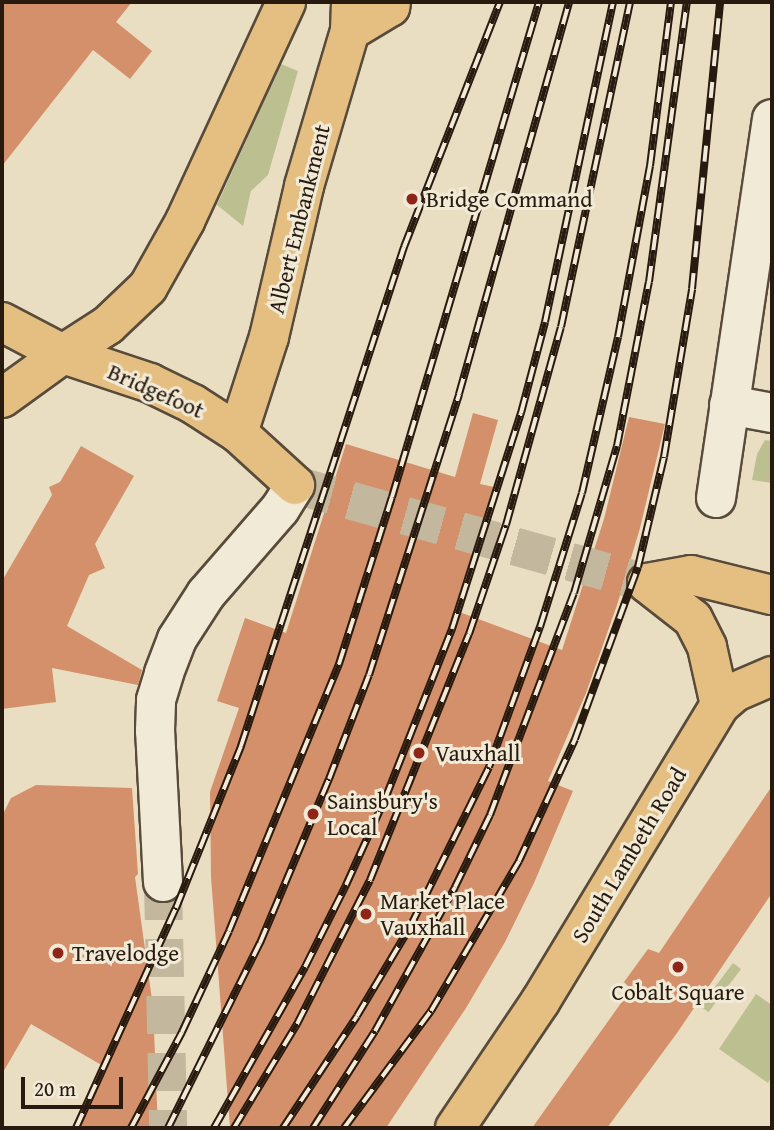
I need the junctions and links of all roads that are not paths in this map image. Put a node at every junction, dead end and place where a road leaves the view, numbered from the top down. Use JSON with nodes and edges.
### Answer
{"nodes":[{"id":1,"x":286,"y":2,"type":"edge"},
{"id":2,"x":391,"y":2,"type":"edge"},
{"id":3,"x":350,"y":17,"type":"edge"},
{"id":4,"x":772,"y":119,"type":"edge"},
{"id":5,"x":2,"y":322,"type":"edge"},
{"id":6,"x":63,"y":354,"type":"junction"},
{"id":7,"x":2,"y":398,"type":"edge"},
{"id":8,"x":729,"y":405,"type":"junction"},
{"id":9,"x":772,"y":413,"type":"edge"},
{"id":10,"x":238,"y":433,"type":"junction"},
{"id":11,"x":295,"y":485,"type":"joint"},
{"id":12,"x":716,"y":498,"type":"dead end"},
{"id":13,"x":772,"y":595,"type":"edge"},
{"id":14,"x":772,"y":676,"type":"edge"},
{"id":15,"x":720,"y":705,"type":"junction"},
{"id":16,"x":163,"y":882,"type":"tunnel mouth"},
{"id":17,"x":455,"y":1128,"type":"edge"}],
"edges":[{"from":1,"to":6,"type":"main road"},
{"from":2,"to":3,"type":"main road"},
{"from":3,"to":10,"type":"main road","name":"Albert Embankment"},
{"from":4,"to":8,"type":"street"},
{"from":5,"to":6,"type":"main road","name":"Bridgefoot"},
{"from":6,"to":7,"type":"main road"},
{"from":6,"to":10,"type":"main road","name":"Bridgefoot"},
{"from":8,"to":9,"type":"street"},
{"from":8,"to":12,"type":"street"},
{"from":10,"to":11,"type":"main road","name":"Bridgefoot"},
{"from":11,"to":16,"type":"street"},
{"from":13,"to":15,"type":"main road"},
{"from":14,"to":15,"type":"main road"},
{"from":15,"to":17,"type":"main road","name":"South Lambeth Road"}]}
